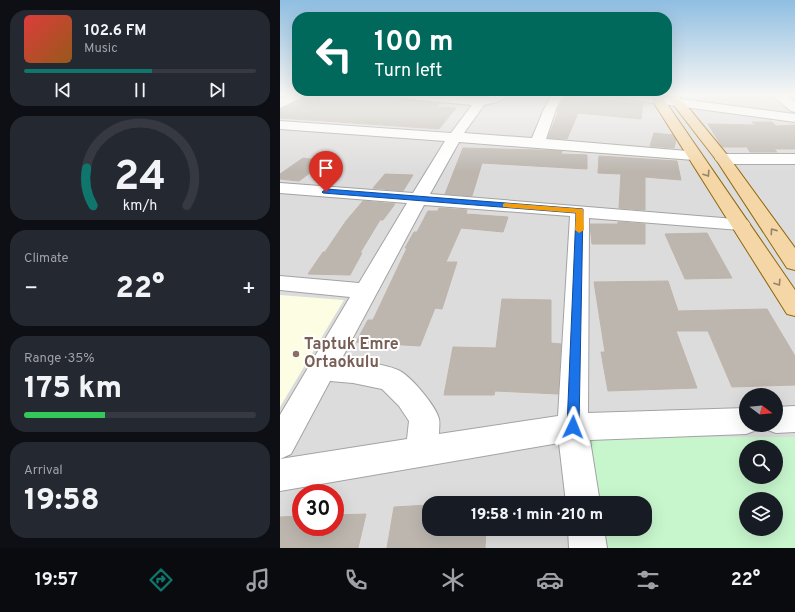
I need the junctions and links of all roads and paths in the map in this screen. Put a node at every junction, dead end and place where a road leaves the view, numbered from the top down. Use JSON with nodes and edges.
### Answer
{"nodes":[{"id":1,"x":467,"y":121,"type":"edge"},
{"id":2,"x":546,"y":121,"type":"edge"},
{"id":3,"x":679,"y":121,"type":"edge"},
{"id":4,"x":689,"y":121,"type":"edge"},
{"id":5,"x":280,"y":125,"type":"edge"},
{"id":6,"x":454,"y":138,"type":"junction"},
{"id":7,"x":538,"y":142,"type":"junction"},
{"id":8,"x":694,"y":155,"type":"junction"},
{"id":9,"x":722,"y":159,"type":"junction"},
{"id":10,"x":795,"y":159,"type":"edge"},
{"id":11,"x":280,"y":188,"type":"edge"},
{"id":12,"x":418,"y":199,"type":"junction"},
{"id":13,"x":580,"y":211,"type":"junction"},
{"id":14,"x":740,"y":224,"type":"junction"},
{"id":15,"x":795,"y":263,"type":"edge"},
{"id":16,"x":280,"y":283,"type":"edge"},
{"id":17,"x":365,"y":291,"type":"junction"},
{"id":18,"x":795,"y":308,"type":"edge"},
{"id":19,"x":322,"y":369,"type":"junction"},
{"id":20,"x":795,"y":419,"type":"edge"},
{"id":21,"x":783,"y":420,"type":"edge"},
{"id":22,"x":739,"y":421,"type":"edge"},
{"id":23,"x":573,"y":427,"type":"junction"},
{"id":24,"x":280,"y":444,"type":"edge"},
{"id":25,"x":422,"y":452,"type":"junction"},
{"id":26,"x":280,"y":475,"type":"edge"},
{"id":27,"x":582,"y":496,"type":"edge"},
{"id":28,"x":587,"y":536,"type":"edge"},
{"id":29,"x":588,"y":548,"type":"edge"}],
"edges":[{"from":1,"to":6,"type":"street"},
{"from":2,"to":7,"type":"street"},
{"from":3,"to":8,"type":"main road"},
{"from":4,"to":9,"type":"main road"},
{"from":5,"to":6,"type":"street"},
{"from":6,"to":7,"type":"street"},
{"from":6,"to":12,"type":"street"},
{"from":7,"to":8,"type":"street"},
{"from":8,"to":14,"type":"main road","one_way":true},
{"from":9,"to":10,"type":"street"},
{"from":15,"to":9,"type":"main road","one_way":true},
{"from":11,"to":12,"type":"street"},
{"from":12,"to":13,"type":"street"},
{"from":12,"to":17,"type":"street"},
{"from":13,"to":14,"type":"street"},
{"from":13,"to":23,"type":"street"},
{"from":14,"to":18,"type":"main road","one_way":true},
{"from":16,"to":17,"type":"street"},
{"from":17,"to":19,"type":"street"},
{"from":19,"to":24,"type":"street"},
{"from":19,"to":25,"type":"street"},
{"from":20,"to":21,"type":"street"},
{"from":22,"to":23,"type":"street"},
{"from":23,"to":25,"type":"street"},
{"from":23,"to":27,"type":"street"},
{"from":25,"to":26,"type":"street"},
{"from":28,"to":29,"type":"street"}]}
